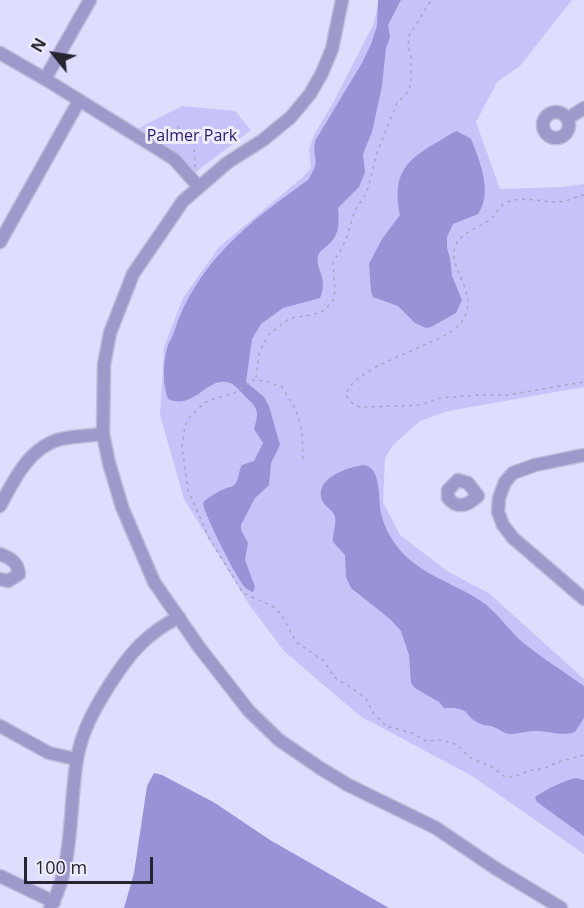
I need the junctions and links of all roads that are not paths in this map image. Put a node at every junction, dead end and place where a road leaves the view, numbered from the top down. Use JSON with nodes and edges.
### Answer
{"nodes":[{"id":1,"x":90,"y":0,"type":"edge"},
{"id":2,"x":342,"y":0,"type":"edge"},
{"id":3,"x":0,"y":53,"type":"edge"},
{"id":4,"x":45,"y":79,"type":"junction"},
{"id":5,"x":79,"y":101,"type":"junction"},
{"id":6,"x":584,"y":108,"type":"edge"},
{"id":7,"x":567,"y":118,"type":"dead end"},
{"id":8,"x":195,"y":182,"type":"junction"},
{"id":9,"x":0,"y":242,"type":"edge"},
{"id":10,"x":103,"y":434,"type":"junction"},
{"id":11,"x":584,"y":455,"type":"edge"},
{"id":12,"x":478,"y":496,"type":"dead end"},
{"id":13,"x":499,"y":498,"type":"junction"},
{"id":14,"x":0,"y":506,"type":"edge"},
{"id":15,"x":0,"y":554,"type":"edge"},
{"id":16,"x":0,"y":579,"type":"edge"},
{"id":17,"x":584,"y":599,"type":"edge"},
{"id":18,"x":179,"y":618,"type":"junction"},
{"id":19,"x":0,"y":726,"type":"edge"},
{"id":20,"x":76,"y":759,"type":"junction"},
{"id":21,"x":0,"y":876,"type":"edge"},
{"id":22,"x":52,"y":905,"type":"edge"},
{"id":23,"x":561,"y":908,"type":"edge"}],
"edges":[{"from":1,"to":4,"type":"street"},
{"from":2,"to":8,"type":"street"},
{"from":3,"to":4,"type":"street"},
{"from":4,"to":5,"type":"street"},
{"from":5,"to":8,"type":"street"},
{"from":5,"to":9,"type":"street"},
{"from":6,"to":7,"type":"street"},
{"from":8,"to":10,"type":"street"},
{"from":10,"to":14,"type":"street"},
{"from":10,"to":18,"type":"street"},
{"from":11,"to":13,"type":"street"},
{"from":12,"to":13,"type":"street"},
{"from":13,"to":17,"type":"street"},
{"from":15,"to":16,"type":"street"},
{"from":18,"to":20,"type":"street"},
{"from":18,"to":23,"type":"street"},
{"from":19,"to":20,"type":"street"},
{"from":20,"to":22,"type":"street"},
{"from":21,"to":22,"type":"street"}]}
